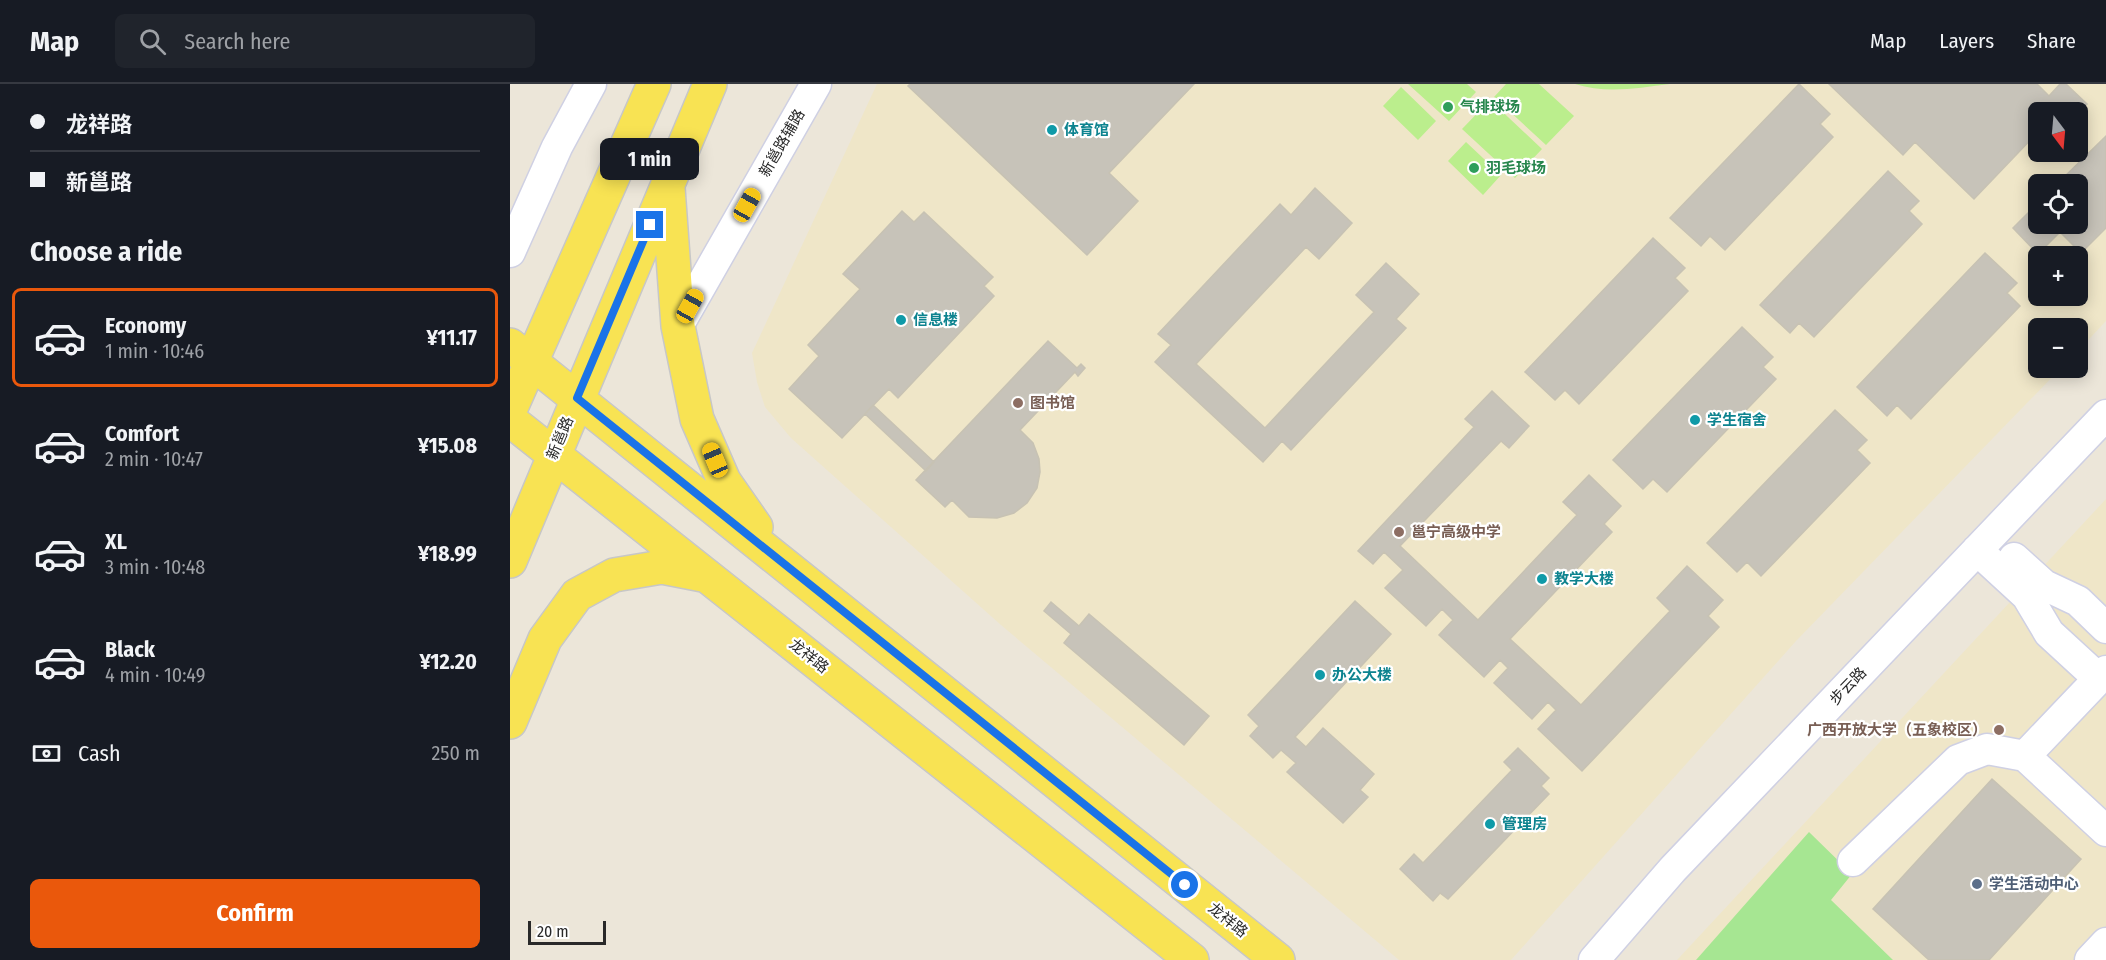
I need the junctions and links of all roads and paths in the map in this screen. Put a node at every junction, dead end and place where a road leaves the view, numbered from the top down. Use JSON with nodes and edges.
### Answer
{"nodes":[{"id":1,"x":591,"y":84,"type":"edge"},
{"id":2,"x":654,"y":84,"type":"edge"},
{"id":3,"x":710,"y":84,"type":"edge"},
{"id":4,"x":816,"y":84,"type":"edge"},
{"id":5,"x":668,"y":183,"type":"junction"},
{"id":6,"x":510,"y":252,"type":"edge"},
{"id":7,"x":678,"y":326,"type":"junction"},
{"id":8,"x":520,"y":354,"type":"edge"},
{"id":9,"x":577,"y":398,"type":"junction"},
{"id":10,"x":510,"y":410,"type":"edge"},
{"id":11,"x":2106,"y":415,"type":"edge"},
{"id":12,"x":510,"y":420,"type":"edge"},
{"id":13,"x":554,"y":453,"type":"junction"},
{"id":14,"x":1984,"y":543,"type":"junction"},
{"id":15,"x":777,"y":558,"type":"junction"},
{"id":16,"x":510,"y":561,"type":"edge"},
{"id":17,"x":708,"y":575,"type":"junction"},
{"id":18,"x":2106,"y":628,"type":"edge"},
{"id":19,"x":2102,"y":675,"type":"edge"},
{"id":20,"x":510,"y":722,"type":"edge"},
{"id":21,"x":2025,"y":756,"type":"junction"},
{"id":22,"x":2106,"y":831,"type":"edge"},
{"id":23,"x":1853,"y":861,"type":"dead end"},
{"id":24,"x":2106,"y":943,"type":"edge"},
{"id":25,"x":1192,"y":960,"type":"edge"},
{"id":26,"x":1278,"y":960,"type":"edge"},
{"id":27,"x":1594,"y":960,"type":"edge"},
{"id":28,"x":2090,"y":960,"type":"edge"}],
"edges":[{"from":1,"to":6,"type":"street"},
{"from":2,"to":8,"type":"main road"},
{"from":3,"to":5,"type":"main road","name":"新邕路"},
{"from":4,"to":7,"type":"street","name":"新邕路辅路"},
{"from":5,"to":7,"type":"main road"},
{"from":5,"to":9,"type":"main road","name":"新邕路"},
{"from":7,"to":15,"type":"main road"},
{"from":8,"to":9,"type":"main road","name":"龙祥路"},
{"from":8,"to":10,"type":"main road"},
{"from":9,"to":13,"type":"main road","name":"新邕路"},
{"from":9,"to":15,"type":"main road","name":"龙祥路"},
{"from":11,"to":14,"type":"street","name":"步云路"},
{"from":12,"to":13,"type":"main road","name":"龙祥路"},
{"from":13,"to":16,"type":"main road","name":"新邕路"},
{"from":13,"to":17,"type":"main road","name":"龙祥路"},
{"from":14,"to":18,"type":"street"},
{"from":14,"to":19,"type":"street"},
{"from":14,"to":27,"type":"street","name":"步云路"},
{"from":15,"to":26,"type":"main road","name":"龙祥路"},
{"from":17,"to":20,"type":"main road"},
{"from":17,"to":25,"type":"main road","name":"龙祥路"},
{"from":19,"to":21,"type":"street"},
{"from":21,"to":22,"type":"street"},
{"from":21,"to":23,"type":"street"},
{"from":24,"to":28,"type":"street"}]}
